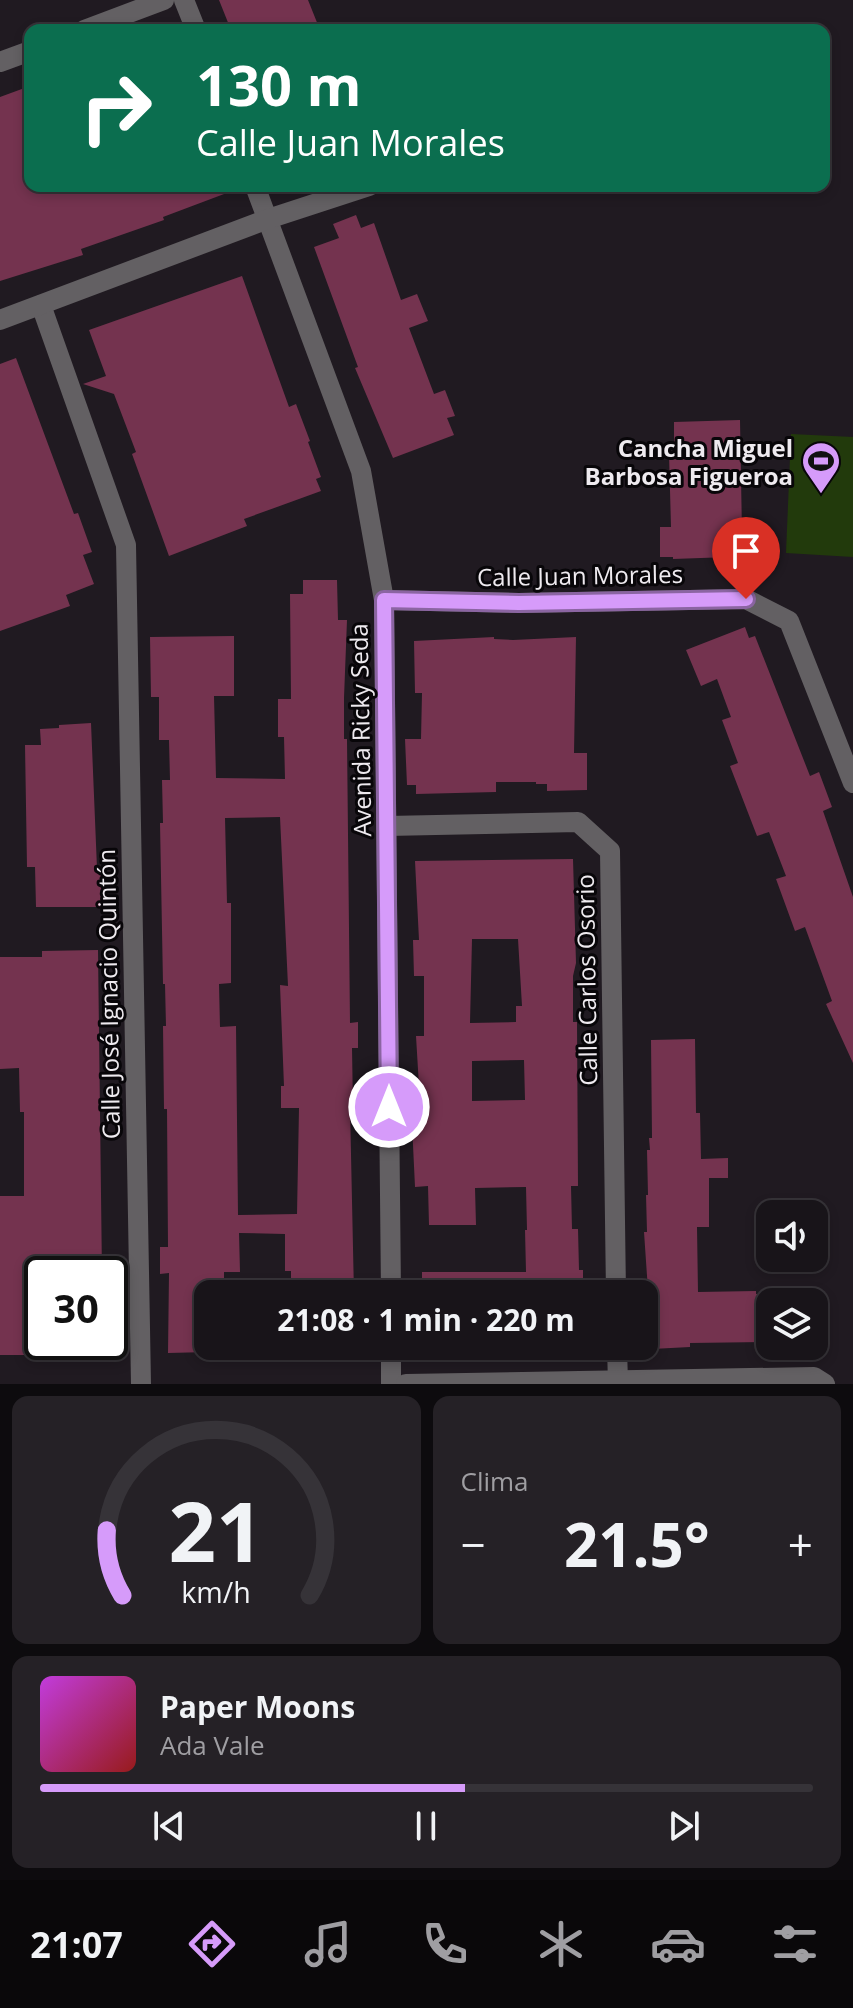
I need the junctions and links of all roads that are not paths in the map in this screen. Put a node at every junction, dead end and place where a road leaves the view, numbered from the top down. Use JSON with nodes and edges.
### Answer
{"nodes":[{"id":1,"x":164,"y":0,"type":"edge"},
{"id":2,"x":184,"y":0,"type":"edge"},
{"id":3,"x":100,"y":24,"type":"edge"},
{"id":4,"x":194,"y":24,"type":"edge"},
{"id":5,"x":24,"y":53,"type":"edge"},
{"id":6,"x":0,"y":62,"type":"edge"},
{"id":7,"x":257,"y":192,"type":"edge"},
{"id":8,"x":351,"y":192,"type":"edge"},
{"id":9,"x":268,"y":219,"type":"junction"},
{"id":10,"x":41,"y":305,"type":"junction"},
{"id":11,"x":0,"y":320,"type":"edge"},
{"id":12,"x":384,"y":600,"type":"junction"},
{"id":13,"x":853,"y":783,"type":"edge"},
{"id":14,"x":387,"y":826,"type":"junction"},
{"id":15,"x":391,"y":1280,"type":"edge"},
{"id":16,"x":616,"y":1280,"type":"edge"},
{"id":17,"x":391,"y":1360,"type":"edge"},
{"id":18,"x":617,"y":1360,"type":"edge"},
{"id":19,"x":618,"y":1382,"type":"edge"},
{"id":20,"x":141,"y":1384,"type":"edge"},
{"id":21,"x":391,"y":1384,"type":"edge"},
{"id":22,"x":406,"y":1384,"type":"edge"},
{"id":23,"x":825,"y":1384,"type":"edge"}],
"edges":[{"from":1,"to":3,"type":"street"},
{"from":2,"to":4,"type":"street"},
{"from":5,"to":6,"type":"street"},
{"from":7,"to":9,"type":"street","name":"Avenida Ricky Seda"},
{"from":8,"to":9,"type":"street"},
{"from":9,"to":10,"type":"street"},
{"from":9,"to":12,"type":"street","name":"Avenida Ricky Seda"},
{"from":10,"to":11,"type":"street"},
{"from":10,"to":20,"type":"street","name":"Calle José Ignacio Quintón"},
{"from":12,"to":13,"type":"street","name":"Calle Juan Morales"},
{"from":12,"to":14,"type":"street","name":"Avenida Ricky Seda"},
{"from":14,"to":15,"type":"street","name":"Avenida Ricky Seda"},
{"from":14,"to":16,"type":"street","name":"Calle Carlos Osorio"},
{"from":17,"to":21,"type":"street"},
{"from":18,"to":19,"type":"street"},
{"from":19,"to":22,"type":"street"},
{"from":19,"to":23,"type":"street"}]}
